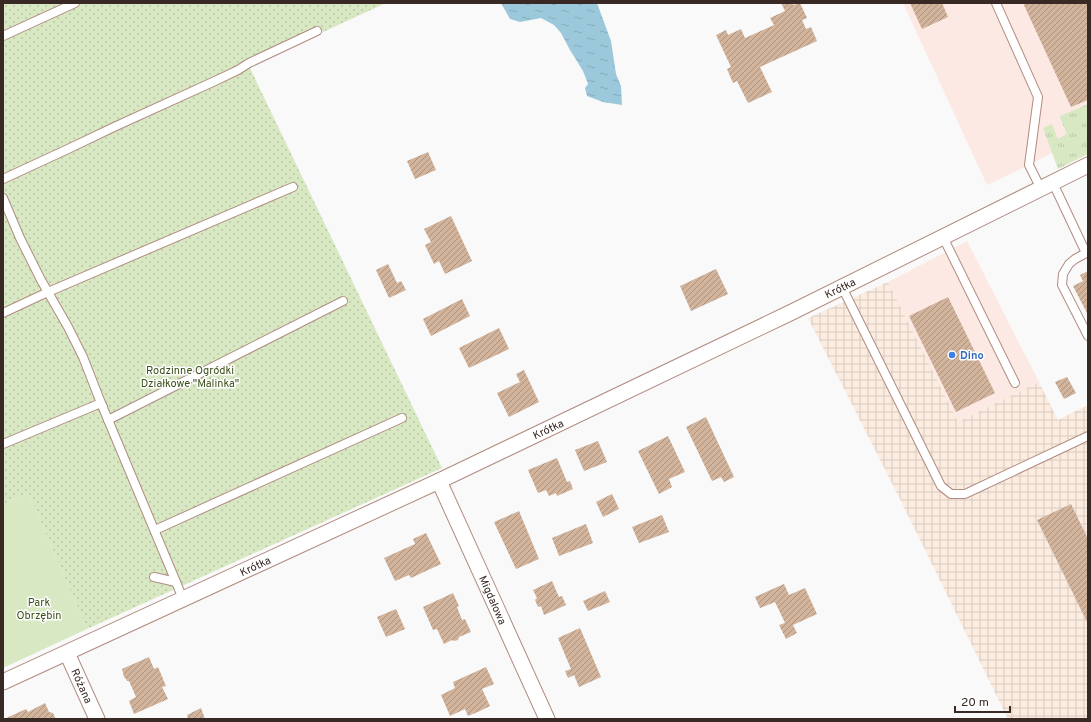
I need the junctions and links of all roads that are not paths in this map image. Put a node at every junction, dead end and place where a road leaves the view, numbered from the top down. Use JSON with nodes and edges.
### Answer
{"nodes":[{"id":1,"x":75,"y":3,"type":"edge"},
{"id":2,"x":996,"y":3,"type":"edge"},
{"id":3,"x":317,"y":31,"type":"dead end"},
{"id":4,"x":3,"y":36,"type":"edge"},
{"id":5,"x":1088,"y":165,"type":"edge"},
{"id":6,"x":3,"y":179,"type":"edge"},
{"id":7,"x":1047,"y":186,"type":"junction"},
{"id":8,"x":293,"y":187,"type":"dead end"},
{"id":9,"x":3,"y":198,"type":"edge"},
{"id":10,"x":943,"y":237,"type":"junction"},
{"id":11,"x":1087,"y":252,"type":"edge"},
{"id":12,"x":842,"y":287,"type":"junction"},
{"id":13,"x":48,"y":292,"type":"junction"},
{"id":14,"x":343,"y":301,"type":"dead end"},
{"id":15,"x":3,"y":313,"type":"edge"},
{"id":16,"x":1088,"y":336,"type":"edge"},
{"id":17,"x":1015,"y":383,"type":"dead end"},
{"id":18,"x":101,"y":403,"type":"junction"},
{"id":19,"x":402,"y":418,"type":"dead end"},
{"id":20,"x":108,"y":420,"type":"junction"},
{"id":21,"x":1088,"y":436,"type":"edge"},
{"id":22,"x":3,"y":444,"type":"edge"},
{"id":23,"x":439,"y":481,"type":"junction"},
{"id":24,"x":155,"y":530,"type":"junction"},
{"id":25,"x":154,"y":577,"type":"dead end"},
{"id":26,"x":176,"y":582,"type":"junction"},
{"id":27,"x":183,"y":599,"type":"junction"},
{"id":28,"x":67,"y":653,"type":"junction"},
{"id":29,"x":3,"y":682,"type":"edge"},
{"id":30,"x":97,"y":719,"type":"edge"},
{"id":31,"x":547,"y":719,"type":"edge"}],
"edges":[{"from":1,"to":4,"type":"lane"},
{"from":2,"to":7,"type":"lane"},
{"from":3,"to":6,"type":"lane"},
{"from":5,"to":7,"type":"street","name":"Krótka"},
{"from":7,"to":10,"type":"street","name":"Krótka"},
{"from":7,"to":11,"type":"lane"},
{"from":8,"to":13,"type":"lane"},
{"from":9,"to":13,"type":"lane"},
{"from":10,"to":12,"type":"street","name":"Krótka"},
{"from":10,"to":17,"type":"lane"},
{"from":11,"to":16,"type":"lane"},
{"from":12,"to":21,"type":"lane"},
{"from":12,"to":23,"type":"street","name":"Krótka"},
{"from":13,"to":15,"type":"lane"},
{"from":13,"to":18,"type":"lane"},
{"from":14,"to":20,"type":"lane"},
{"from":18,"to":20,"type":"lane"},
{"from":18,"to":22,"type":"lane"},
{"from":19,"to":24,"type":"lane"},
{"from":20,"to":24,"type":"lane"},
{"from":23,"to":27,"type":"street","name":"Krótka"},
{"from":23,"to":31,"type":"street","name":"Migdałowa"},
{"from":24,"to":26,"type":"lane"},
{"from":25,"to":26,"type":"lane"},
{"from":26,"to":27,"type":"lane"},
{"from":27,"to":28,"type":"street","name":"Krótka"},
{"from":28,"to":29,"type":"street","name":"Krótka"},
{"from":28,"to":30,"type":"street","name":"Różana"}]}
